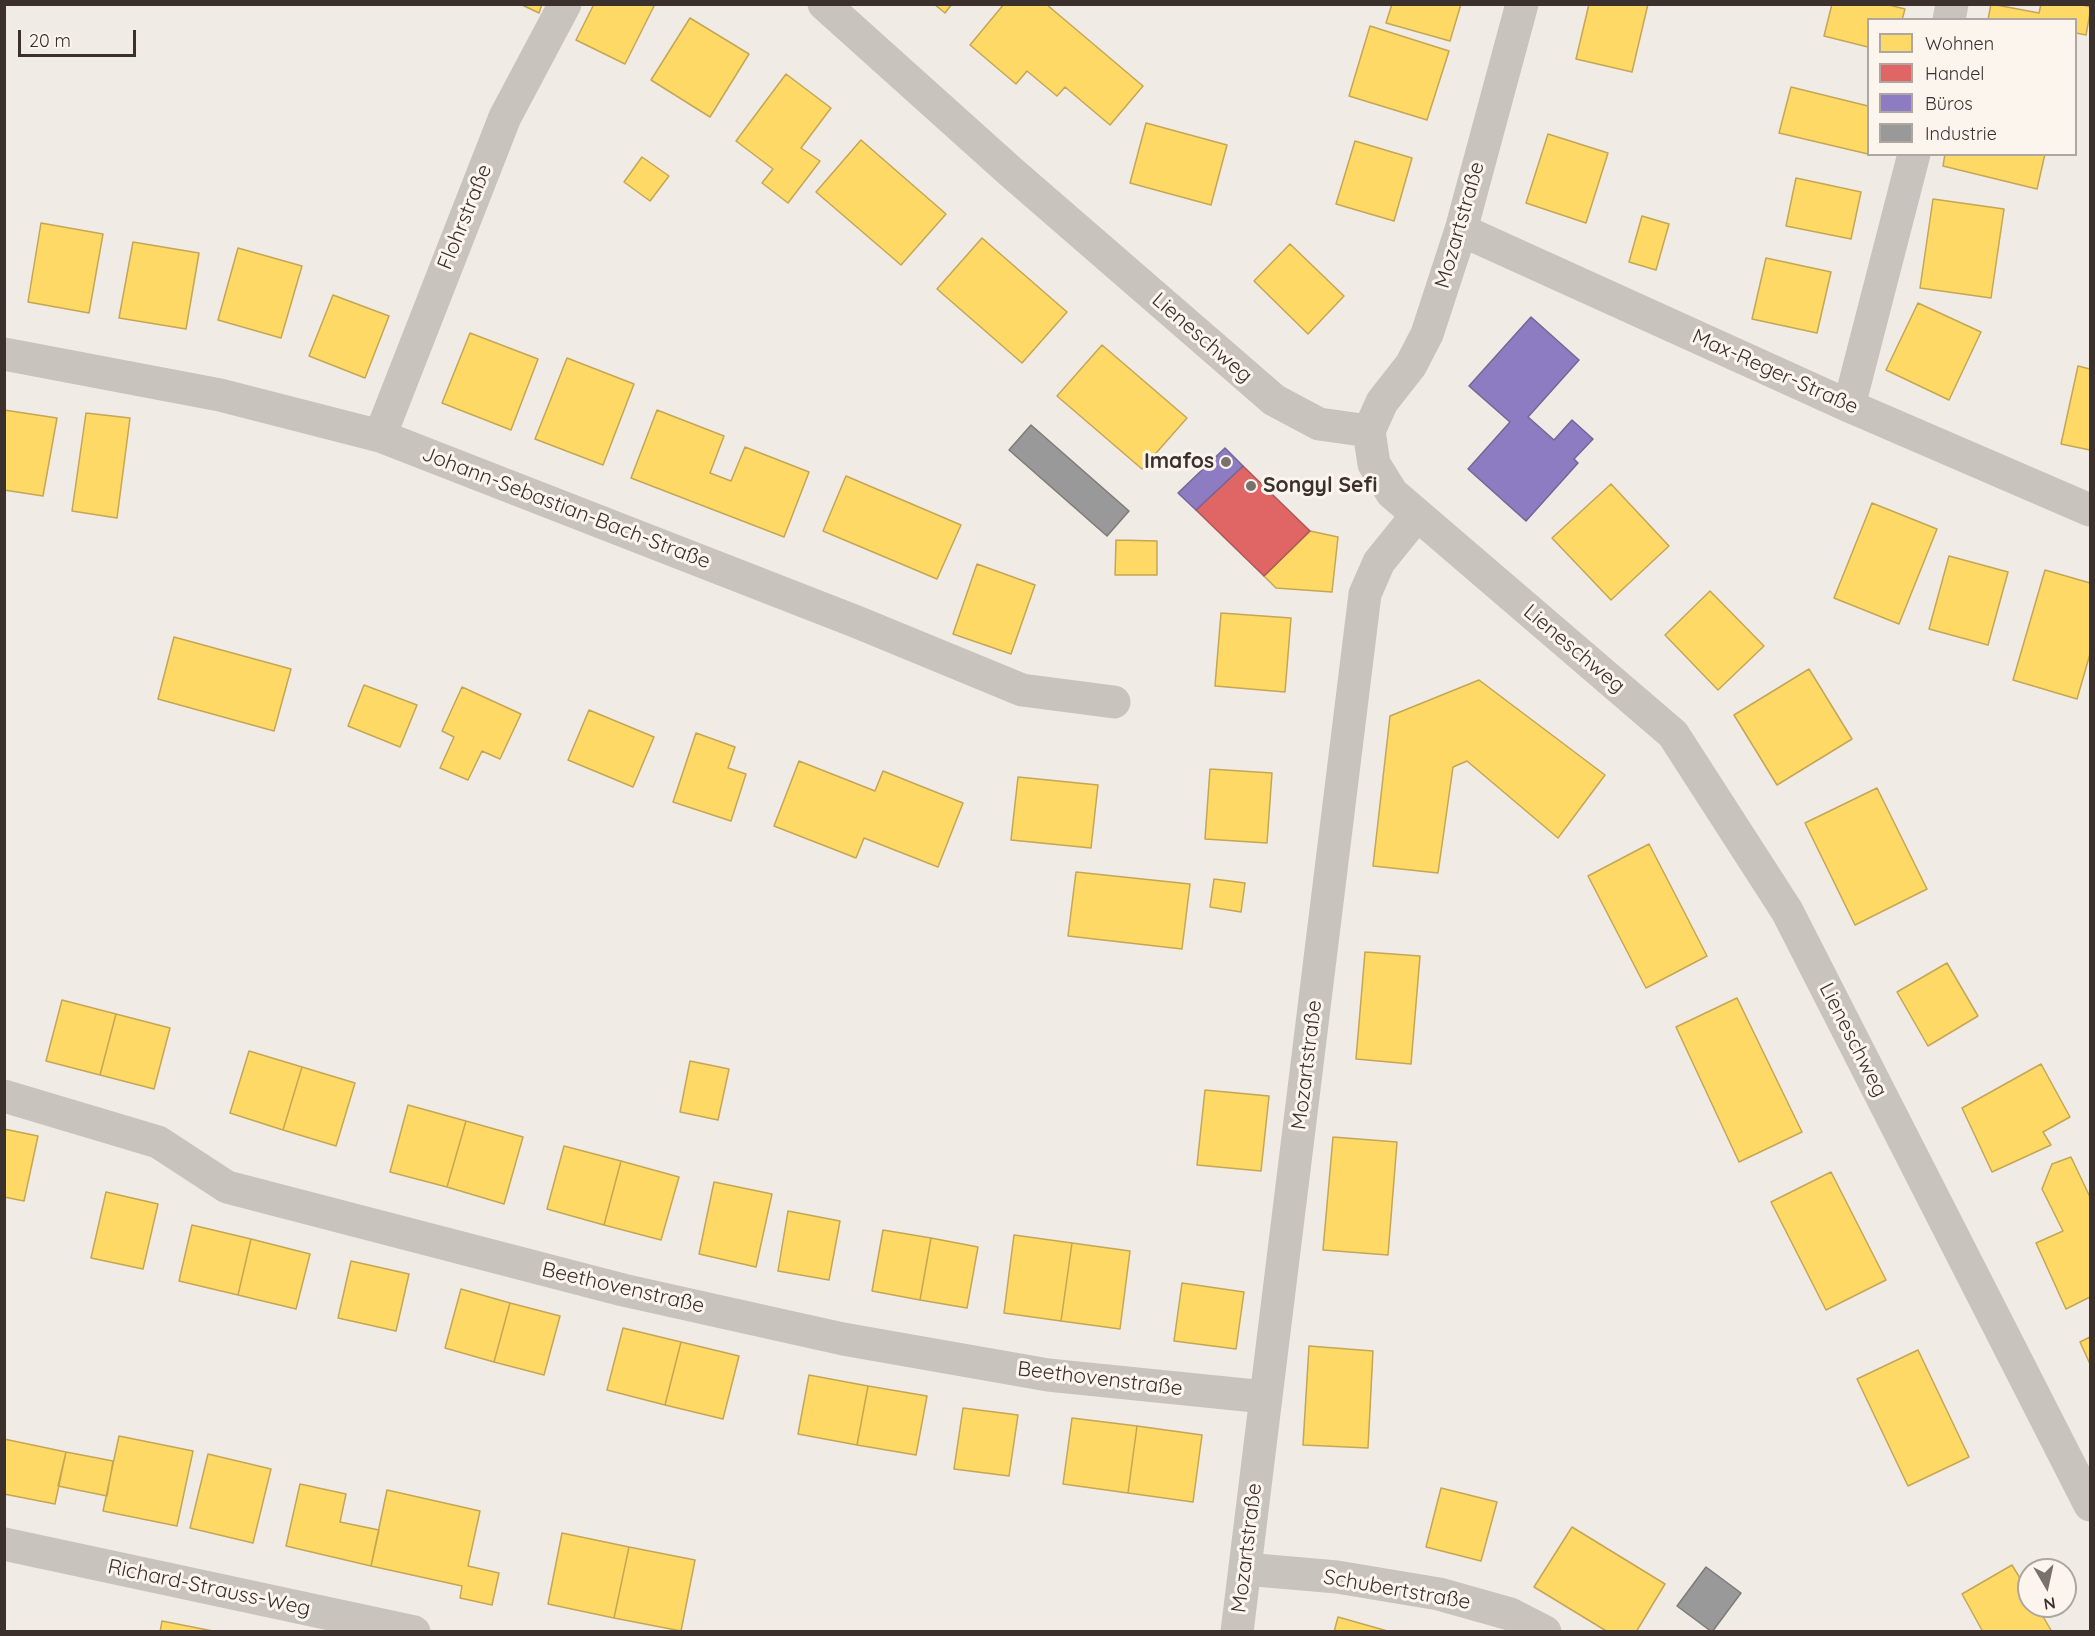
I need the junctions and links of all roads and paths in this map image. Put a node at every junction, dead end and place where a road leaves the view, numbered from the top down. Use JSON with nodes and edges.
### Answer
{"nodes":[{"id":1,"x":565,"y":4,"type":"edge"},
{"id":2,"x":824,"y":4,"type":"edge"},
{"id":3,"x":1522,"y":4,"type":"edge"},
{"id":4,"x":1913,"y":156,"type":"edge"},
{"id":5,"x":1461,"y":230,"type":"junction"},
{"id":6,"x":4,"y":354,"type":"edge"},
{"id":7,"x":1849,"y":406,"type":"junction"},
{"id":8,"x":1369,"y":432,"type":"junction"},
{"id":9,"x":380,"y":436,"type":"junction"},
{"id":10,"x":2091,"y":510,"type":"edge"},
{"id":11,"x":1417,"y":515,"type":"junction"},
{"id":12,"x":1114,"y":702,"type":"dead end"},
{"id":13,"x":4,"y":1096,"type":"edge"},
{"id":14,"x":1265,"y":1397,"type":"junction"},
{"id":15,"x":2091,"y":1505,"type":"edge"},
{"id":16,"x":4,"y":1544,"type":"edge"},
{"id":17,"x":1245,"y":1569,"type":"junction"},
{"id":18,"x":414,"y":1632,"type":"edge"},
{"id":19,"x":1237,"y":1632,"type":"edge"},
{"id":20,"x":1545,"y":1632,"type":"edge"}],
"edges":[{"from":1,"to":9,"type":"street","name":"Flohrstraße"},
{"from":2,"to":8,"type":"street","name":"Lieneschweg"},
{"from":3,"to":5,"type":"street","name":"Mozartstraße"},
{"from":4,"to":7,"type":"street"},
{"from":5,"to":7,"type":"street","name":"Max-Reger-Straße"},
{"from":5,"to":8,"type":"street","name":"Mozartstraße"},
{"from":6,"to":9,"type":"street","name":"Johann-Sebastian-Bach-Straße"},
{"from":7,"to":10,"type":"street","name":"Max-Reger-Straße"},
{"from":8,"to":11,"type":"street","name":"Lieneschweg"},
{"from":9,"to":12,"type":"street","name":"Johann-Sebastian-Bach-Straße"},
{"from":11,"to":14,"type":"street","name":"Mozartstraße"},
{"from":11,"to":15,"type":"street","name":"Lieneschweg"},
{"from":13,"to":14,"type":"street","name":"Beethovenstraße"},
{"from":14,"to":17,"type":"street","name":"Mozartstraße"},
{"from":16,"to":18,"type":"street","name":"Richard-Strauss-Weg"},
{"from":17,"to":19,"type":"street","name":"Mozartstraße"},
{"from":17,"to":20,"type":"street","name":"Schubertstraße"}]}
